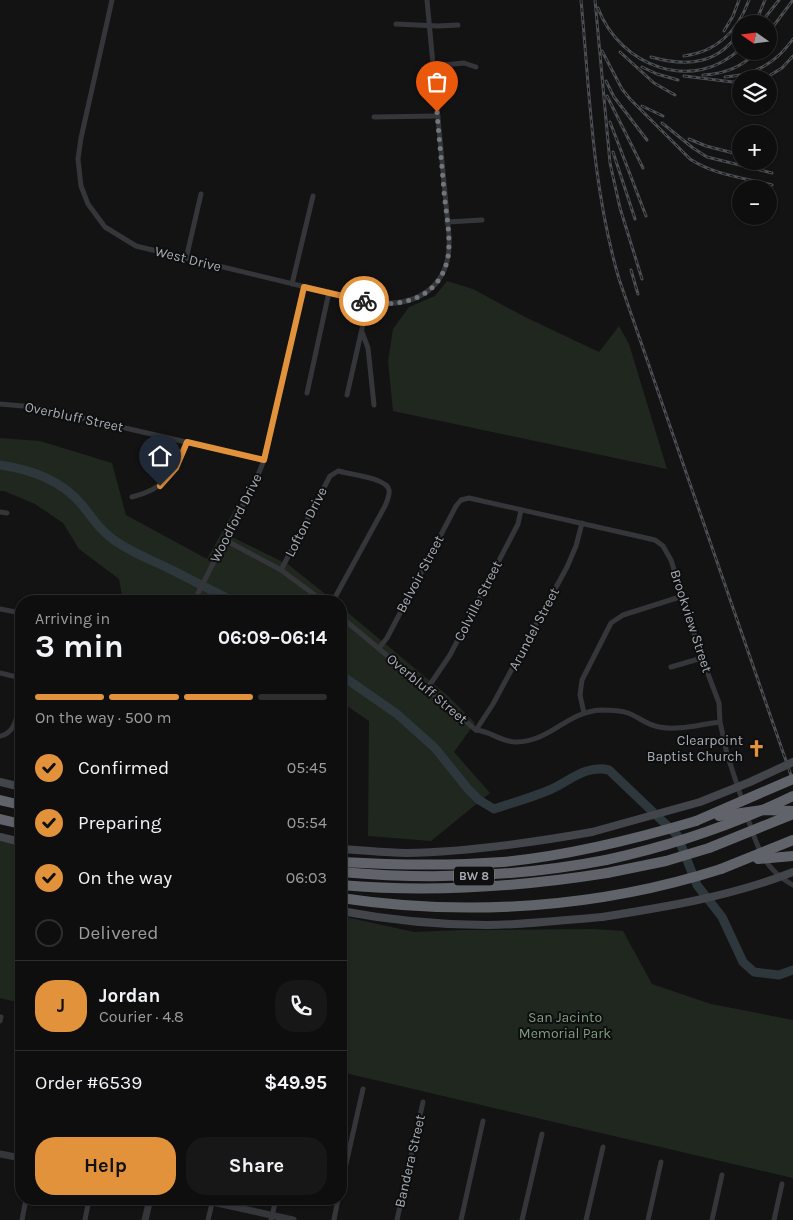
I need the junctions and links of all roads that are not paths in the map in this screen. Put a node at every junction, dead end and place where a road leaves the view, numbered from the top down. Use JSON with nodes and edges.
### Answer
{"nodes":[{"id":1,"x":112,"y":0,"type":"edge"},
{"id":2,"x":427,"y":0,"type":"edge"},
{"id":3,"x":396,"y":24,"type":"dead end"},
{"id":4,"x":430,"y":25,"type":"junction"},
{"id":5,"x":458,"y":25,"type":"dead end"},
{"id":6,"x":433,"y":66,"type":"junction"},
{"id":7,"x":476,"y":67,"type":"dead end"},
{"id":8,"x":438,"y":116,"type":"junction"},
{"id":9,"x":374,"y":117,"type":"dead end"},
{"id":10,"x":201,"y":194,"type":"dead end"},
{"id":11,"x":313,"y":196,"type":"dead end"},
{"id":12,"x":482,"y":220,"type":"dead end"},
{"id":13,"x":447,"y":222,"type":"junction"},
{"id":14,"x":186,"y":259,"type":"junction"},
{"id":15,"x":292,"y":284,"type":"junction"},
{"id":16,"x":304,"y":287,"type":"junction"},
{"id":17,"x":328,"y":292,"type":"junction"},
{"id":18,"x":368,"y":302,"type":"junction"},
{"id":19,"x":362,"y":331,"type":"junction"},
{"id":20,"x":307,"y":393,"type":"dead end"},
{"id":21,"x":347,"y":395,"type":"dead end"},
{"id":22,"x":0,"y":404,"type":"edge"},
{"id":23,"x":374,"y":405,"type":"dead end"},
{"id":24,"x":187,"y":442,"type":"junction"},
{"id":25,"x":264,"y":460,"type":"junction"},
{"id":26,"x":132,"y":497,"type":"dead end"},
{"id":27,"x":461,"y":500,"type":"joint"},
{"id":28,"x":521,"y":510,"type":"junction"},
{"id":29,"x":0,"y":512,"type":"edge"},
{"id":30,"x":8,"y":513,"type":"dead end"},
{"id":31,"x":582,"y":523,"type":"junction"},
{"id":32,"x":225,"y":540,"type":"junction"},
{"id":33,"x":281,"y":570,"type":"junction"},
{"id":34,"x":197,"y":595,"type":"edge"},
{"id":35,"x":314,"y":595,"type":"edge"},
{"id":36,"x":336,"y":595,"type":"edge"},
{"id":37,"x":683,"y":596,"type":"junction"},
{"id":38,"x":0,"y":609,"type":"edge"},
{"id":39,"x":15,"y":612,"type":"edge"},
{"id":40,"x":347,"y":622,"type":"edge"},
{"id":41,"x":378,"y":648,"type":"junction"},
{"id":42,"x":702,"y":658,"type":"junction"},
{"id":43,"x":671,"y":667,"type":"dead end"},
{"id":44,"x":0,"y":673,"type":"edge"},
{"id":45,"x":15,"y":677,"type":"edge"},
{"id":46,"x":427,"y":689,"type":"junction"},
{"id":47,"x":584,"y":713,"type":"junction"},
{"id":48,"x":15,"y":720,"type":"edge"},
{"id":49,"x":720,"y":722,"type":"junction"},
{"id":50,"x":476,"y":730,"type":"junction"},
{"id":51,"x":0,"y":736,"type":"edge"},
{"id":52,"x":793,"y":762,"type":"edge"},
{"id":53,"x":793,"y":779,"type":"edge"},
{"id":54,"x":0,"y":782,"type":"edge"},
{"id":55,"x":15,"y":786,"type":"edge"},
{"id":56,"x":793,"y":796,"type":"edge"},
{"id":57,"x":0,"y":800,"type":"edge"},
{"id":58,"x":15,"y":804,"type":"edge"},
{"id":59,"x":793,"y":813,"type":"edge"},
{"id":60,"x":0,"y":818,"type":"edge"},
{"id":61,"x":15,"y":821,"type":"edge"},
{"id":62,"x":696,"y":821,"type":"junction"},
{"id":63,"x":0,"y":837,"type":"edge"},
{"id":64,"x":793,"y":840,"type":"edge"},
{"id":65,"x":15,"y":841,"type":"edge"},
{"id":66,"x":347,"y":849,"type":"edge"},
{"id":67,"x":793,"y":856,"type":"edge"},
{"id":68,"x":347,"y":862,"type":"edge"},
{"id":69,"x":721,"y":869,"type":"junction"},
{"id":70,"x":347,"y":872,"type":"edge"},
{"id":71,"x":793,"y":872,"type":"edge"},
{"id":72,"x":793,"y":884,"type":"edge"},
{"id":73,"x":347,"y":885,"type":"edge"},
{"id":74,"x":347,"y":899,"type":"edge"},
{"id":75,"x":347,"y":912,"type":"edge"},
{"id":76,"x":363,"y":1089,"type":"dead end"},
{"id":77,"x":423,"y":1102,"type":"dead end"},
{"id":78,"x":483,"y":1121,"type":"dead end"},
{"id":79,"x":542,"y":1134,"type":"dead end"},
{"id":80,"x":603,"y":1147,"type":"dead end"},
{"id":81,"x":0,"y":1154,"type":"edge"},
{"id":82,"x":15,"y":1157,"type":"edge"},
{"id":83,"x":347,"y":1160,"type":"edge"},
{"id":84,"x":661,"y":1162,"type":"dead end"},
{"id":85,"x":722,"y":1175,"type":"dead end"},
{"id":86,"x":782,"y":1184,"type":"dead end"},
{"id":87,"x":25,"y":1205,"type":"edge"},
{"id":88,"x":89,"y":1205,"type":"edge"},
{"id":89,"x":149,"y":1205,"type":"edge"},
{"id":90,"x":211,"y":1205,"type":"edge"},
{"id":91,"x":229,"y":1205,"type":"edge"},
{"id":92,"x":275,"y":1205,"type":"edge"},
{"id":93,"x":337,"y":1205,"type":"edge"},
{"id":94,"x":272,"y":1218,"type":"edge"},
{"id":95,"x":22,"y":1220,"type":"edge"},
{"id":96,"x":85,"y":1220,"type":"edge"},
{"id":97,"x":145,"y":1220,"type":"edge"},
{"id":98,"x":208,"y":1220,"type":"edge"},
{"id":99,"x":293,"y":1220,"type":"edge"},
{"id":100,"x":334,"y":1220,"type":"edge"},
{"id":101,"x":397,"y":1220,"type":"edge"},
{"id":102,"x":461,"y":1220,"type":"edge"},
{"id":103,"x":522,"y":1220,"type":"edge"},
{"id":104,"x":586,"y":1220,"type":"edge"},
{"id":105,"x":648,"y":1220,"type":"edge"},
{"id":106,"x":712,"y":1220,"type":"edge"},
{"id":107,"x":774,"y":1220,"type":"edge"}],
"edges":[{"from":1,"to":14,"type":"street","name":"West Drive"},
{"from":2,"to":4,"type":"street","name":"West Drive"},
{"from":3,"to":4,"type":"street"},
{"from":4,"to":5,"type":"street"},
{"from":4,"to":6,"type":"street","name":"West Drive"},
{"from":6,"to":7,"type":"street"},
{"from":6,"to":8,"type":"street","name":"West Drive"},
{"from":8,"to":9,"type":"street"},
{"from":8,"to":13,"type":"street","name":"West Drive"},
{"from":10,"to":14,"type":"street"},
{"from":11,"to":15,"type":"street"},
{"from":12,"to":13,"type":"street"},
{"from":13,"to":18,"type":"street","name":"West Drive"},
{"from":14,"to":15,"type":"street","name":"West Drive"},
{"from":15,"to":16,"type":"street","name":"West Drive"},
{"from":16,"to":17,"type":"street","name":"West Drive"},
{"from":16,"to":25,"type":"street","name":"Woodford Drive"},
{"from":17,"to":18,"type":"street","name":"West Drive"},
{"from":17,"to":20,"type":"street"},
{"from":18,"to":19,"type":"street"},
{"from":19,"to":21,"type":"street"},
{"from":19,"to":23,"type":"street"},
{"from":22,"to":24,"type":"street","name":"Overbluff Street"},
{"from":24,"to":25,"type":"street","name":"Overbluff Street"},
{"from":24,"to":26,"type":"street"},
{"from":25,"to":32,"type":"street","name":"Woodford Drive"},
{"from":27,"to":28,"type":"street","name":"Brookview Street"},
{"from":27,"to":41,"type":"street","name":"Belvoir Street"},
{"from":28,"to":31,"type":"street","name":"Brookview Street"},
{"from":28,"to":46,"type":"street","name":"Colville Street"},
{"from":29,"to":30,"type":"street"},
{"from":31,"to":37,"type":"street","name":"Brookview Street"},
{"from":31,"to":50,"type":"street","name":"Arundel Street"},
{"from":32,"to":33,"type":"street"},
{"from":32,"to":34,"type":"street","name":"Woodford Drive"},
{"from":33,"to":35,"type":"street"},
{"from":33,"to":36,"type":"street","name":"Lofton Drive"},
{"from":37,"to":42,"type":"street","name":"Brookview Street"},
{"from":37,"to":47,"type":"street"},
{"from":38,"to":39,"type":"street"},
{"from":40,"to":41,"type":"street","name":"Overbluff Street"},
{"from":41,"to":46,"type":"street","name":"Overbluff Street"},
{"from":42,"to":43,"type":"street"},
{"from":42,"to":49,"type":"street","name":"Brookview Street"},
{"from":44,"to":45,"type":"street"},
{"from":46,"to":50,"type":"street","name":"Overbluff Street"},
{"from":47,"to":49,"type":"street","name":"Overbluff Street"},
{"from":47,"to":50,"type":"street","name":"Overbluff Street"},
{"from":48,"to":51,"type":"street"},
{"from":49,"to":72,"type":"street","name":"Brookview Street"},
{"from":52,"to":66,"type":"main road","number":"BW 8","bridge":true},
{"from":53,"to":62,"type":"highway","bridge":true},
{"from":54,"to":55,"type":"main road"},
{"from":56,"to":70,"type":"highway","number":"BW 8","bridge":true},
{"from":57,"to":58,"type":"highway"},
{"from":59,"to":62,"type":"highway","bridge":true},
{"from":59,"to":73,"type":"highway","number":"BW 8","bridge":true},
{"from":60,"to":61,"type":"highway"},
{"from":62,"to":68,"type":"highway"},
{"from":63,"to":65,"type":"main road"},
{"from":64,"to":69,"type":"highway","bridge":true},
{"from":67,"to":69,"type":"highway","bridge":true},
{"from":69,"to":74,"type":"highway"},
{"from":71,"to":75,"type":"main road","bridge":true},
{"from":76,"to":83,"type":"street"},
{"from":77,"to":101,"type":"street","name":"Bandera Street"},
{"from":78,"to":102,"type":"street"},
{"from":79,"to":103,"type":"street"},
{"from":80,"to":104,"type":"street"},
{"from":81,"to":82,"type":"street"},
{"from":84,"to":105,"type":"street"},
{"from":85,"to":106,"type":"street"},
{"from":86,"to":107,"type":"street"},
{"from":87,"to":95,"type":"street"},
{"from":88,"to":96,"type":"street"},
{"from":89,"to":97,"type":"street"},
{"from":90,"to":98,"type":"street"},
{"from":91,"to":94,"type":"street"},
{"from":92,"to":94,"type":"street"},
{"from":93,"to":100,"type":"street"},
{"from":94,"to":99,"type":"street"}]}
